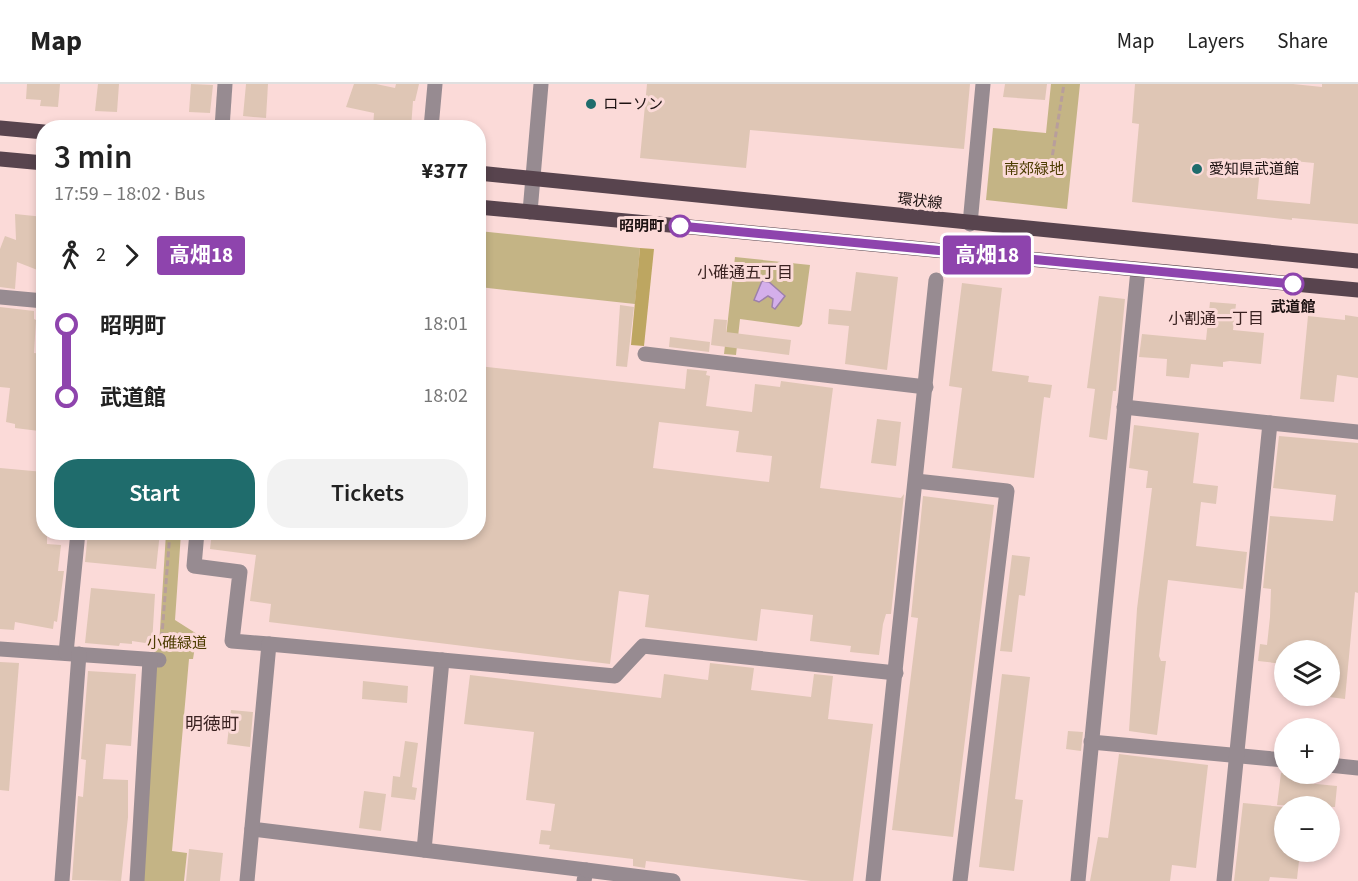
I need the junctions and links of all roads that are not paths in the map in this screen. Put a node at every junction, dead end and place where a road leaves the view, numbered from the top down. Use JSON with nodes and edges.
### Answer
{"nodes":[{"id":1,"x":225,"y":84,"type":"edge"},
{"id":2,"x":435,"y":84,"type":"edge"},
{"id":3,"x":541,"y":84,"type":"edge"},
{"id":4,"x":983,"y":84,"type":"edge"},
{"id":5,"x":223,"y":120,"type":"edge"},
{"id":6,"x":432,"y":120,"type":"edge"},
{"id":7,"x":0,"y":128,"type":"edge"},
{"id":8,"x":36,"y":131,"type":"edge"},
{"id":9,"x":0,"y":159,"type":"edge"},
{"id":10,"x":36,"y":162,"type":"edge"},
{"id":11,"x":486,"y":174,"type":"edge"},
{"id":12,"x":533,"y":178,"type":"junction"},
{"id":13,"x":486,"y":208,"type":"edge"},
{"id":14,"x":530,"y":212,"type":"junction"},
{"id":15,"x":970,"y":224,"type":"junction"},
{"id":16,"x":1358,"y":261,"type":"edge"},
{"id":17,"x":1138,"y":270,"type":"junction"},
{"id":18,"x":936,"y":280,"type":"dead end"},
{"id":19,"x":1358,"y":290,"type":"edge"},
{"id":20,"x":0,"y":297,"type":"edge"},
{"id":21,"x":36,"y":300,"type":"edge"},
{"id":22,"x":645,"y":354,"type":"dead end"},
{"id":23,"x":926,"y":387,"type":"junction"},
{"id":24,"x":1124,"y":407,"type":"junction"},
{"id":25,"x":1270,"y":423,"type":"junction"},
{"id":26,"x":1358,"y":432,"type":"edge"},
{"id":27,"x":916,"y":481,"type":"junction"},
{"id":28,"x":78,"y":540,"type":"edge"},
{"id":29,"x":197,"y":540,"type":"edge"},
{"id":30,"x":269,"y":644,"type":"junction"},
{"id":31,"x":0,"y":649,"type":"edge"},
{"id":32,"x":72,"y":654,"type":"junction"},
{"id":33,"x":442,"y":660,"type":"junction"},
{"id":34,"x":896,"y":673,"type":"junction"},
{"id":35,"x":1091,"y":742,"type":"junction"},
{"id":36,"x":1237,"y":756,"type":"junction"},
{"id":37,"x":1274,"y":759,"type":"edge"},
{"id":38,"x":1340,"y":766,"type":"edge"},
{"id":39,"x":1358,"y":768,"type":"edge"},
{"id":40,"x":252,"y":829,"type":"junction"},
{"id":41,"x":424,"y":850,"type":"junction"},
{"id":42,"x":585,"y":876,"type":"edge"},
{"id":43,"x":62,"y":881,"type":"edge"},
{"id":44,"x":136,"y":881,"type":"edge"},
{"id":45,"x":247,"y":881,"type":"edge"},
{"id":46,"x":672,"y":881,"type":"edge"},
{"id":47,"x":873,"y":881,"type":"edge"},
{"id":48,"x":960,"y":881,"type":"edge"},
{"id":49,"x":1078,"y":881,"type":"edge"},
{"id":50,"x":1224,"y":881,"type":"edge"}],
"edges":[{"from":1,"to":5,"type":"street"},
{"from":2,"to":6,"type":"street"},
{"from":3,"to":12,"type":"street"},
{"from":4,"to":15,"type":"street"},
{"from":7,"to":8,"type":"main road"},
{"from":9,"to":10,"type":"main road"},
{"from":11,"to":12,"type":"main road","name":"環状線"},
{"from":12,"to":14,"type":"street"},
{"from":12,"to":15,"type":"main road","name":"環状線"},
{"from":13,"to":14,"type":"main road"},
{"from":14,"to":17,"type":"main road"},
{"from":15,"to":16,"type":"main road","name":"環状線"},
{"from":17,"to":19,"type":"main road"},
{"from":17,"to":24,"type":"street"},
{"from":18,"to":23,"type":"street"},
{"from":20,"to":21,"type":"street"},
{"from":22,"to":23,"type":"street"},
{"from":23,"to":27,"type":"street"},
{"from":24,"to":25,"type":"street"},
{"from":24,"to":35,"type":"street"},
{"from":25,"to":26,"type":"street"},
{"from":25,"to":36,"type":"street"},
{"from":27,"to":34,"type":"street"},
{"from":27,"to":48,"type":"street"},
{"from":28,"to":32,"type":"street"},
{"from":29,"to":30,"type":"street"},
{"from":30,"to":33,"type":"street"},
{"from":30,"to":40,"type":"street"},
{"from":31,"to":32,"type":"street"},
{"from":32,"to":43,"type":"street"},
{"from":32,"to":44,"type":"street"},
{"from":33,"to":34,"type":"street"},
{"from":33,"to":41,"type":"street"},
{"from":34,"to":47,"type":"street"},
{"from":35,"to":36,"type":"street"},
{"from":35,"to":49,"type":"street"},
{"from":36,"to":37,"type":"street"},
{"from":36,"to":50,"type":"street"},
{"from":38,"to":39,"type":"street"},
{"from":40,"to":41,"type":"street"},
{"from":40,"to":45,"type":"street"},
{"from":41,"to":42,"type":"street"},
{"from":42,"to":46,"type":"street"}]}
